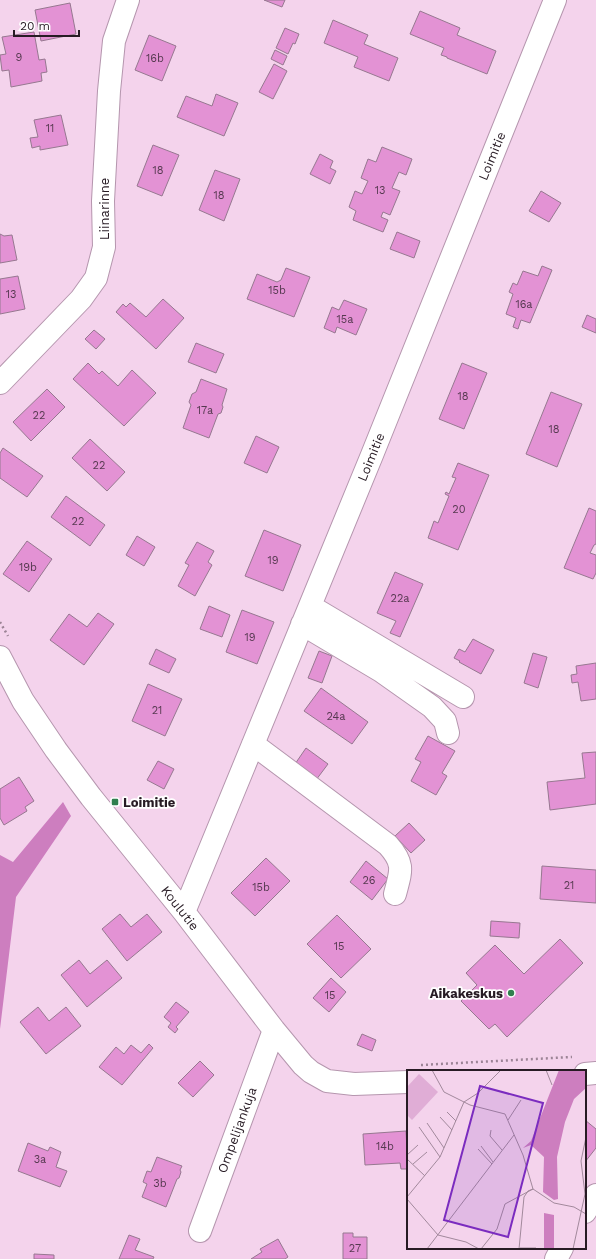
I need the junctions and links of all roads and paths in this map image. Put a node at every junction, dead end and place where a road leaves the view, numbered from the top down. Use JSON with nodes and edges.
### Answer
{"nodes":[{"id":1,"x":128,"y":0,"type":"edge"},
{"id":2,"x":555,"y":0,"type":"edge"},
{"id":3,"x":0,"y":383,"type":"edge"},
{"id":4,"x":306,"y":615,"type":"junction"},
{"id":5,"x":0,"y":657,"type":"edge"},
{"id":6,"x":463,"y":697,"type":"dead end"},
{"id":7,"x":448,"y":733,"type":"dead end"},
{"id":8,"x":253,"y":744,"type":"junction"},
{"id":9,"x":395,"y":894,"type":"dead end"},
{"id":10,"x":184,"y":912,"type":"junction"},
{"id":11,"x":274,"y":1030,"type":"junction"},
{"id":12,"x":579,"y":1065,"type":"edge"},
{"id":13,"x":487,"y":1070,"type":"edge"},
{"id":14,"x":596,"y":1073,"type":"edge"},
{"id":15,"x":407,"y":1075,"type":"edge"},
{"id":16,"x":596,"y":1195,"type":"edge"},
{"id":17,"x":586,"y":1210,"type":"edge"},
{"id":18,"x":200,"y":1231,"type":"dead end"},
{"id":19,"x":561,"y":1249,"type":"edge"},
{"id":20,"x":556,"y":1259,"type":"edge"}],
"edges":[{"from":1,"to":3,"type":"street","name":"Liinarinne"},
{"from":2,"to":4,"type":"street","name":"Loimitie"},
{"from":4,"to":6,"type":"street"},
{"from":4,"to":7,"type":"street"},
{"from":4,"to":8,"type":"street","name":"Loimitie"},
{"from":5,"to":10,"type":"street","name":"Koulutie"},
{"from":8,"to":9,"type":"street"},
{"from":8,"to":10,"type":"street","name":"Loimitie"},
{"from":10,"to":11,"type":"street","name":"Koulutie"},
{"from":11,"to":15,"type":"street","name":"Koulutie"},
{"from":11,"to":18,"type":"street","name":"Ompelijankuja"},
{"from":12,"to":13,"type":"path"},
{"from":12,"to":14,"type":"street"},
{"from":16,"to":17,"type":"street"},
{"from":19,"to":20,"type":"street"}]}
